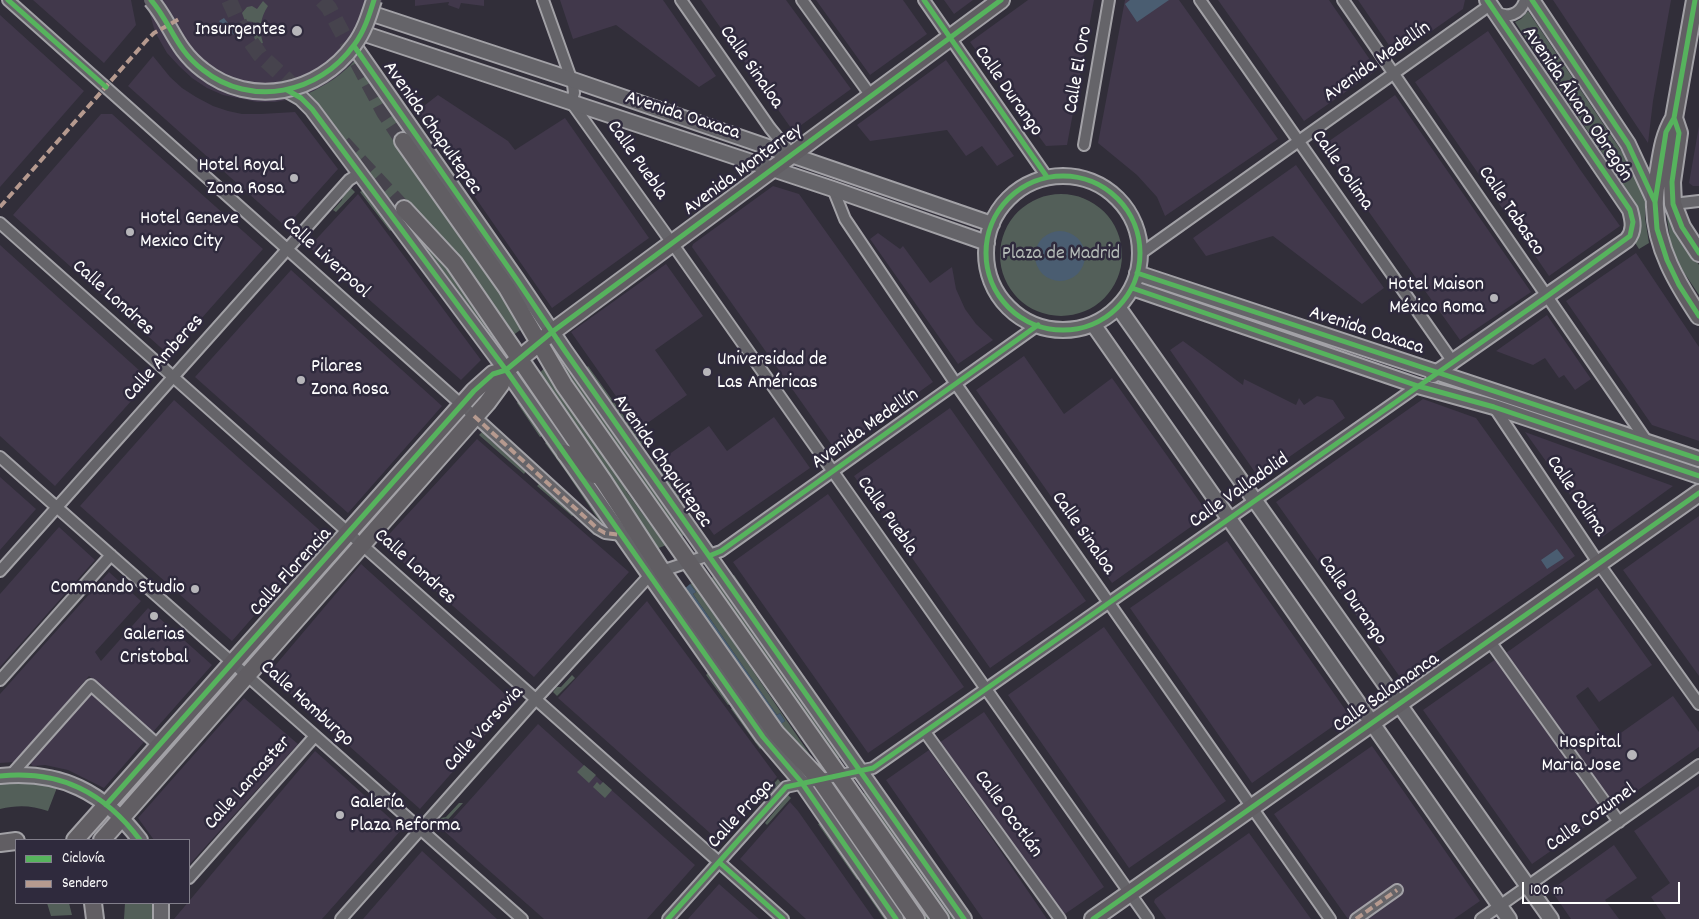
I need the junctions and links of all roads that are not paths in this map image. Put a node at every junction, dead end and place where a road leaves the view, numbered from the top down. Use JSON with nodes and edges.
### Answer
{"nodes":[{"id":1,"x":8,"y":0,"type":"edge"},
{"id":2,"x":151,"y":0,"type":"edge"},
{"id":3,"x":543,"y":0,"type":"edge"},
{"id":4,"x":681,"y":0,"type":"edge"},
{"id":5,"x":802,"y":0,"type":"edge"},
{"id":6,"x":924,"y":0,"type":"edge"},
{"id":7,"x":1001,"y":0,"type":"edge"},
{"id":8,"x":1109,"y":0,"type":"edge"},
{"id":9,"x":1200,"y":0,"type":"edge"},
{"id":10,"x":1343,"y":0,"type":"edge"},
{"id":11,"x":1525,"y":0,"type":"edge"},
{"id":12,"x":1532,"y":0,"type":"edge"},
{"id":13,"x":1695,"y":0,"type":"edge"},
{"id":14,"x":1488,"y":2,"type":"edge"},
{"id":15,"x":374,"y":10,"type":"edge"},
{"id":16,"x":367,"y":35,"type":"junction"},
{"id":17,"x":950,"y":38,"type":"junction"},
{"id":18,"x":358,"y":51,"type":"junction"},
{"id":19,"x":1394,"y":74,"type":"junction"},
{"id":20,"x":570,"y":78,"type":"junction"},
{"id":21,"x":287,"y":90,"type":"junction"},
{"id":22,"x":871,"y":96,"type":"junction"},
{"id":23,"x":571,"y":102,"type":"junction"},
{"id":24,"x":1674,"y":118,"type":"junction"},
{"id":25,"x":403,"y":141,"type":"tunnel mouth"},
{"id":26,"x":1299,"y":141,"type":"junction"},
{"id":27,"x":1084,"y":145,"type":"dead end"},
{"id":28,"x":792,"y":155,"type":"junction"},
{"id":29,"x":772,"y":169,"type":"junction"},
{"id":30,"x":360,"y":173,"type":"junction"},
{"id":31,"x":1047,"y":177,"type":"junction"},
{"id":32,"x":833,"y":189,"type":"junction"},
{"id":33,"x":1699,"y":201,"type":"edge"},
{"id":34,"x":1654,"y":202,"type":"junction"},
{"id":35,"x":1673,"y":204,"type":"junction"},
{"id":36,"x":404,"y":209,"type":"tunnel mouth"},
{"id":37,"x":0,"y":223,"type":"edge"},
{"id":38,"x":992,"y":224,"type":"junction"},
{"id":39,"x":1633,"y":230,"type":"joint"},
{"id":40,"x":672,"y":243,"type":"junction"},
{"id":41,"x":987,"y":243,"type":"junction"},
{"id":42,"x":287,"y":249,"type":"junction"},
{"id":43,"x":1699,"y":253,"type":"edge"},
{"id":44,"x":1140,"y":254,"type":"junction"},
{"id":45,"x":1137,"y":273,"type":"junction"},
{"id":46,"x":1132,"y":288,"type":"junction"},
{"id":47,"x":1546,"y":297,"type":"junction"},
{"id":48,"x":1118,"y":307,"type":"junction"},
{"id":49,"x":1699,"y":316,"type":"edge"},
{"id":50,"x":1093,"y":324,"type":"junction"},
{"id":51,"x":1038,"y":325,"type":"junction"},
{"id":52,"x":545,"y":337,"type":"junction"},
{"id":53,"x":520,"y":358,"type":"junction"},
{"id":54,"x":1453,"y":362,"type":"junction"},
{"id":55,"x":506,"y":370,"type":"junction"},
{"id":56,"x":1438,"y":372,"type":"junction"},
{"id":57,"x":173,"y":377,"type":"junction"},
{"id":58,"x":956,"y":384,"type":"junction"},
{"id":59,"x":1418,"y":386,"type":"junction"},
{"id":60,"x":462,"y":405,"type":"junction"},
{"id":61,"x":1494,"y":407,"type":"junction"},
{"id":62,"x":474,"y":416,"type":"junction"},
{"id":63,"x":1648,"y":443,"type":"junction"},
{"id":64,"x":564,"y":453,"type":"junction"},
{"id":65,"x":0,"y":457,"type":"edge"},
{"id":66,"x":1699,"y":460,"type":"edge"},
{"id":67,"x":833,"y":471,"type":"junction"},
{"id":68,"x":1699,"y":476,"type":"edge"},
{"id":69,"x":604,"y":482,"type":"junction"},
{"id":70,"x":1699,"y":493,"type":"edge"},
{"id":71,"x":1255,"y":500,"type":"junction"},
{"id":72,"x":57,"y":507,"type":"junction"},
{"id":73,"x":1229,"y":518,"type":"junction"},
{"id":74,"x":348,"y":533,"type":"junction"},
{"id":75,"x":622,"y":535,"type":"junction"},
{"id":76,"x":362,"y":545,"type":"junction"},
{"id":77,"x":111,"y":555,"type":"junction"},
{"id":78,"x":708,"y":556,"type":"junction"},
{"id":79,"x":690,"y":562,"type":"junction"},
{"id":80,"x":1599,"y":564,"type":"junction"},
{"id":81,"x":0,"y":572,"type":"edge"},
{"id":82,"x":656,"y":573,"type":"junction"},
{"id":83,"x":1109,"y":603,"type":"junction"},
{"id":84,"x":1489,"y":640,"type":"junction"},
{"id":85,"x":715,"y":658,"type":"junction"},
{"id":86,"x":232,"y":663,"type":"junction"},
{"id":87,"x":247,"y":676,"type":"junction"},
{"id":88,"x":0,"y":680,"type":"edge"},
{"id":89,"x":986,"y":689,"type":"junction"},
{"id":90,"x":536,"y":700,"type":"junction"},
{"id":91,"x":1399,"y":704,"type":"junction"},
{"id":92,"x":1699,"y":704,"type":"edge"},
{"id":93,"x":1372,"y":723,"type":"junction"},
{"id":94,"x":925,"y":732,"type":"junction"},
{"id":95,"x":316,"y":736,"type":"junction"},
{"id":96,"x":158,"y":746,"type":"junction"},
{"id":97,"x":1699,"y":765,"type":"edge"},
{"id":98,"x":860,"y":772,"type":"junction"},
{"id":99,"x":5,"y":776,"type":"edge"},
{"id":100,"x":840,"y":776,"type":"junction"},
{"id":101,"x":820,"y":780,"type":"junction"},
{"id":102,"x":802,"y":783,"type":"junction"},
{"id":103,"x":106,"y":805,"type":"junction"},
{"id":104,"x":1252,"y":807,"type":"junction"},
{"id":105,"x":122,"y":818,"type":"junction"},
{"id":106,"x":1619,"y":822,"type":"junction"},
{"id":107,"x":420,"y":829,"type":"junction"},
{"id":108,"x":76,"y":839,"type":"edge"},
{"id":109,"x":103,"y":839,"type":"edge"},
{"id":110,"x":139,"y":839,"type":"edge"},
{"id":111,"x":15,"y":840,"type":"edge"},
{"id":112,"x":0,"y":842,"type":"edge"},
{"id":113,"x":719,"y":862,"type":"junction"},
{"id":114,"x":190,"y":877,"type":"edge"},
{"id":115,"x":1528,"y":886,"type":"junction"},
{"id":116,"x":1397,"y":890,"type":"dead end"},
{"id":117,"x":1129,"y":893,"type":"junction"},
{"id":118,"x":93,"y":904,"type":"edge"},
{"id":119,"x":1500,"y":906,"type":"junction"},
{"id":120,"x":95,"y":919,"type":"edge"},
{"id":121,"x":341,"y":919,"type":"edge"},
{"id":122,"x":522,"y":919,"type":"edge"},
{"id":123,"x":668,"y":919,"type":"edge"},
{"id":124,"x":783,"y":919,"type":"edge"},
{"id":125,"x":896,"y":919,"type":"edge"},
{"id":126,"x":916,"y":919,"type":"edge"},
{"id":127,"x":940,"y":919,"type":"edge"},
{"id":128,"x":964,"y":919,"type":"edge"},
{"id":129,"x":1060,"y":919,"type":"edge"},
{"id":130,"x":1093,"y":919,"type":"edge"},
{"id":131,"x":1148,"y":919,"type":"edge"},
{"id":132,"x":1330,"y":919,"type":"edge"},
{"id":133,"x":1356,"y":919,"type":"edge"},
{"id":134,"x":1481,"y":919,"type":"edge"},
{"id":135,"x":1509,"y":919,"type":"edge"},
{"id":136,"x":1551,"y":919,"type":"edge"}],
"edges":[{"from":1,"to":42,"type":"street","name":"Calle Liverpool"},
{"from":2,"to":21,"type":"main road","bridge":true},
{"from":3,"to":20,"type":"street"},
{"from":4,"to":28,"type":"street","name":"Calle Sinaloa"},
{"from":5,"to":22,"type":"street"},
{"from":6,"to":17,"type":"street","name":"Calle Durango"},
{"from":7,"to":17,"type":"main road","name":"Avenida Monterrey"},
{"from":8,"to":27,"type":"street","name":"Calle El Oro"},
{"from":9,"to":26,"type":"street","name":"Calle Colima"},
{"from":10,"to":19,"type":"street","name":"Calle Tabasco"},
{"from":11,"to":14,"type":"street"},
{"from":12,"to":34,"type":"main road","name":"Avenida Álvaro Obregón"},
{"from":13,"to":24,"type":"main road"},
{"from":14,"to":19,"type":"street","name":"Avenida Medellín"},
{"from":14,"to":39,"type":"main road","name":"Avenida Álvaro Obregón"},
{"from":15,"to":16,"type":"main road","bridge":true},
{"from":15,"to":20,"type":"main road","name":"Avenida Oaxaca"},
{"from":16,"to":18,"type":"main road","bridge":true},
{"from":16,"to":23,"type":"main road","name":"Avenida Oaxaca"},
{"from":17,"to":22,"type":"main road","name":"Avenida Monterrey"},
{"from":17,"to":31,"type":"street","name":"Calle Durango"},
{"from":18,"to":21,"type":"main road","bridge":true},
{"from":18,"to":52,"type":"main road","name":"Avenida Chapultepec"},
{"from":19,"to":26,"type":"street","name":"Avenida Medellín"},
{"from":19,"to":47,"type":"street","name":"Calle Tabasco"},
{"from":20,"to":23,"type":"street"},
{"from":20,"to":28,"type":"main road","name":"Avenida Oaxaca"},
{"from":21,"to":30,"type":"main road"},
{"from":22,"to":28,"type":"main road","name":"Avenida Monterrey"},
{"from":23,"to":29,"type":"main road","name":"Avenida Oaxaca"},
{"from":23,"to":40,"type":"street","name":"Calle Puebla"},
{"from":24,"to":34,"type":"main road"},
{"from":24,"to":35,"type":"main road"},
{"from":25,"to":52,"type":"main road","name":"Avenida Chapultepec"},
{"from":26,"to":44,"type":"street","name":"Avenida Medellín"},
{"from":26,"to":54,"type":"street","name":"Calle Colima"},
{"from":28,"to":29,"type":"main road","name":"Avenida Monterrey"},
{"from":28,"to":38,"type":"main road","name":"Avenida Oaxaca"},
{"from":29,"to":32,"type":"main road","name":"Avenida Oaxaca"},
{"from":29,"to":40,"type":"main road","name":"Avenida Monterrey"},
{"from":30,"to":42,"type":"street","name":"Calle Amberes"},
{"from":30,"to":55,"type":"main road"},
{"from":31,"to":38,"type":"main road"},
{"from":31,"to":44,"type":"main road"},
{"from":32,"to":41,"type":"main road","name":"Avenida Oaxaca"},
{"from":32,"to":58,"type":"street","name":"Calle Sinaloa"},
{"from":33,"to":35,"type":"street"},
{"from":34,"to":49,"type":"main road","name":"Avenida Álvaro Obregón"},
{"from":35,"to":43,"type":"main road"},
{"from":36,"to":53,"type":"main road"},
{"from":37,"to":57,"type":"street","name":"Calle Londres"},
{"from":38,"to":41,"type":"main road"},
{"from":39,"to":47,"type":"main road","name":"Calle Valladolid"},
{"from":40,"to":52,"type":"main road","name":"Avenida Monterrey"},
{"from":40,"to":67,"type":"street","name":"Calle Puebla"},
{"from":41,"to":51,"type":"main road"},
{"from":42,"to":57,"type":"street","name":"Calle Amberes"},
{"from":42,"to":60,"type":"street","name":"Calle Liverpool"},
{"from":44,"to":45,"type":"main road"},
{"from":45,"to":46,"type":"main road"},
{"from":45,"to":56,"type":"main road","name":"Avenida Oaxaca"},
{"from":46,"to":48,"type":"main road"},
{"from":46,"to":59,"type":"main road","name":"Avenida Oaxaca"},
{"from":47,"to":54,"type":"main road","name":"Calle Valladolid"},
{"from":47,"to":63,"type":"street","name":"Calle Tabasco"},
{"from":48,"to":50,"type":"main road"},
{"from":48,"to":71,"type":"main road","name":"Calle Durango"},
{"from":50,"to":51,"type":"main road"},
{"from":50,"to":73,"type":"main road"},
{"from":51,"to":58,"type":"street","name":"Avenida Medellín"},
{"from":52,"to":53,"type":"main road","name":"Avenida Monterrey"},
{"from":52,"to":78,"type":"main road","name":"Avenida Chapultepec"},
{"from":52,"to":79,"type":"main road","name":"Avenida Chapultepec"},
{"from":53,"to":55,"type":"main road","name":"Avenida Monterrey"},
{"from":53,"to":69,"type":"main road"},
{"from":54,"to":56,"type":"main road","name":"Calle Valladolid"},
{"from":55,"to":60,"type":"main road","name":"Calle Florencia"},
{"from":55,"to":62,"type":"main road","name":"Calle Florencia"},
{"from":55,"to":64,"type":"main road"},
{"from":56,"to":59,"type":"main road","name":"Calle Valladolid"},
{"from":56,"to":63,"type":"main road","name":"Avenida Oaxaca"},
{"from":57,"to":72,"type":"street","name":"Calle Amberes"},
{"from":57,"to":74,"type":"street","name":"Calle Londres"},
{"from":58,"to":67,"type":"street","name":"Avenida Medellín"},
{"from":58,"to":83,"type":"street","name":"Calle Sinaloa"},
{"from":59,"to":61,"type":"main road","name":"Avenida Oaxaca"},
{"from":59,"to":71,"type":"street","name":"Calle Valladolid"},
{"from":60,"to":62,"type":"street","name":"Calle Liverpool"},
{"from":60,"to":74,"type":"main road","name":"Calle Florencia"},
{"from":61,"to":68,"type":"main road","name":"Avenida Oaxaca"},
{"from":61,"to":80,"type":"street","name":"Calle Colima"},
{"from":62,"to":75,"type":"street","name":"Calle Liverpool"},
{"from":62,"to":76,"type":"main road","name":"Calle Florencia"},
{"from":63,"to":66,"type":"main road","name":"Avenida Oaxaca"},
{"from":64,"to":69,"type":"main road"},
{"from":64,"to":75,"type":"main road"},
{"from":65,"to":72,"type":"street","name":"Calle Hamburgo"},
{"from":67,"to":78,"type":"street","name":"Avenida Medellín"},
{"from":67,"to":89,"type":"street","name":"Calle Puebla"},
{"from":69,"to":82,"type":"main road"},
{"from":70,"to":80,"type":"main road","name":"Calle Salamanca"},
{"from":71,"to":73,"type":"street","name":"Calle Valladolid"},
{"from":71,"to":91,"type":"main road","name":"Calle Durango"},
{"from":72,"to":77,"type":"street","name":"Calle Hamburgo"},
{"from":72,"to":81,"type":"street","name":"Calle Amberes"},
{"from":73,"to":83,"type":"street","name":"Calle Valladolid"},
{"from":73,"to":93,"type":"main road"},
{"from":74,"to":76,"type":"street","name":"Calle Londres"},
{"from":74,"to":86,"type":"main road","name":"Calle Florencia"},
{"from":75,"to":82,"type":"main road"},
{"from":76,"to":87,"type":"main road","name":"Calle Florencia"},
{"from":76,"to":90,"type":"street","name":"Calle Londres"},
{"from":77,"to":86,"type":"street","name":"Calle Hamburgo"},
{"from":77,"to":88,"type":"street"},
{"from":78,"to":79,"type":"street","name":"Avenida Medellín"},
{"from":78,"to":98,"type":"main road","name":"Avenida Chapultepec"},
{"from":79,"to":82,"type":"street","name":"Avenida Medellín"},
{"from":79,"to":100,"type":"main road","name":"Avenida Chapultepec"},
{"from":80,"to":84,"type":"main road","name":"Calle Salamanca"},
{"from":80,"to":92,"type":"street","name":"Calle Colima"},
{"from":82,"to":85,"type":"main road"},
{"from":82,"to":90,"type":"street","name":"Calle Varsovia"},
{"from":83,"to":89,"type":"street","name":"Calle Valladolid"},
{"from":83,"to":104,"type":"street","name":"Calle Sinaloa"},
{"from":84,"to":91,"type":"main road","name":"Calle Salamanca"},
{"from":84,"to":106,"type":"street"},
{"from":85,"to":101,"type":"main road"},
{"from":85,"to":102,"type":"main road"},
{"from":86,"to":87,"type":"street","name":"Calle Hamburgo"},
{"from":86,"to":96,"type":"main road","name":"Calle Florencia"},
{"from":87,"to":95,"type":"street","name":"Calle Hamburgo"},
{"from":87,"to":105,"type":"main road","name":"Calle Florencia"},
{"from":89,"to":94,"type":"street","name":"Calle Valladolid"},
{"from":89,"to":117,"type":"street","name":"Calle Puebla"},
{"from":90,"to":107,"type":"street","name":"Calle Varsovia"},
{"from":90,"to":113,"type":"street","name":"Calle Londres"},
{"from":91,"to":93,"type":"main road","name":"Calle Salamanca"},
{"from":91,"to":115,"type":"main road","name":"Calle Durango"},
{"from":93,"to":104,"type":"main road","name":"Calle Salamanca"},
{"from":93,"to":119,"type":"main road"},
{"from":94,"to":98,"type":"street","name":"Calle Valladolid"},
{"from":94,"to":129,"type":"street","name":"Calle Ocotlán"},
{"from":95,"to":107,"type":"street","name":"Calle Hamburgo"},
{"from":95,"to":114,"type":"street","name":"Calle Lancaster"},
{"from":96,"to":99,"type":"street"},
{"from":96,"to":103,"type":"main road","name":"Calle Florencia"},
{"from":97,"to":106,"type":"street","name":"Calle Cozumel"},
{"from":98,"to":100,"type":"street","name":"Calle Praga"},
{"from":98,"to":128,"type":"main road","name":"Avenida Chapultepec"},
{"from":99,"to":103,"type":"main road"},
{"from":100,"to":101,"type":"street","name":"Calle Praga"},
{"from":100,"to":127,"type":"main road","name":"Avenida Chapultepec"},
{"from":101,"to":102,"type":"street","name":"Calle Praga"},
{"from":101,"to":126,"type":"main road"},
{"from":102,"to":113,"type":"street","name":"Calle Praga"},
{"from":102,"to":125,"type":"main road"},
{"from":103,"to":105,"type":"main road"},
{"from":103,"to":108,"type":"main road","name":"Calle Florencia"},
{"from":104,"to":117,"type":"main road","name":"Calle Salamanca"},
{"from":104,"to":132,"type":"street","name":"Calle Sinaloa"},
{"from":105,"to":109,"type":"main road","name":"Calle Florencia"},
{"from":105,"to":110,"type":"main road"},
{"from":106,"to":115,"type":"street","name":"Calle Cozumel"},
{"from":107,"to":121,"type":"street","name":"Calle Varsovia"},
{"from":107,"to":122,"type":"street","name":"Calle Hamburgo"},
{"from":111,"to":112,"type":"main road"},
{"from":113,"to":123,"type":"street","name":"Calle Praga"},
{"from":113,"to":124,"type":"street","name":"Calle Londres"},
{"from":115,"to":119,"type":"street","name":"Calle Cozumel"},
{"from":115,"to":136,"type":"main road","name":"Calle Durango"},
{"from":116,"to":133,"type":"street"},
{"from":117,"to":130,"type":"main road","name":"Calle Salamanca"},
{"from":117,"to":131,"type":"street","name":"Calle Puebla"},
{"from":118,"to":120,"type":"main road"},
{"from":119,"to":134,"type":"street","name":"Calle Cozumel"},
{"from":119,"to":135,"type":"main road"}]}
